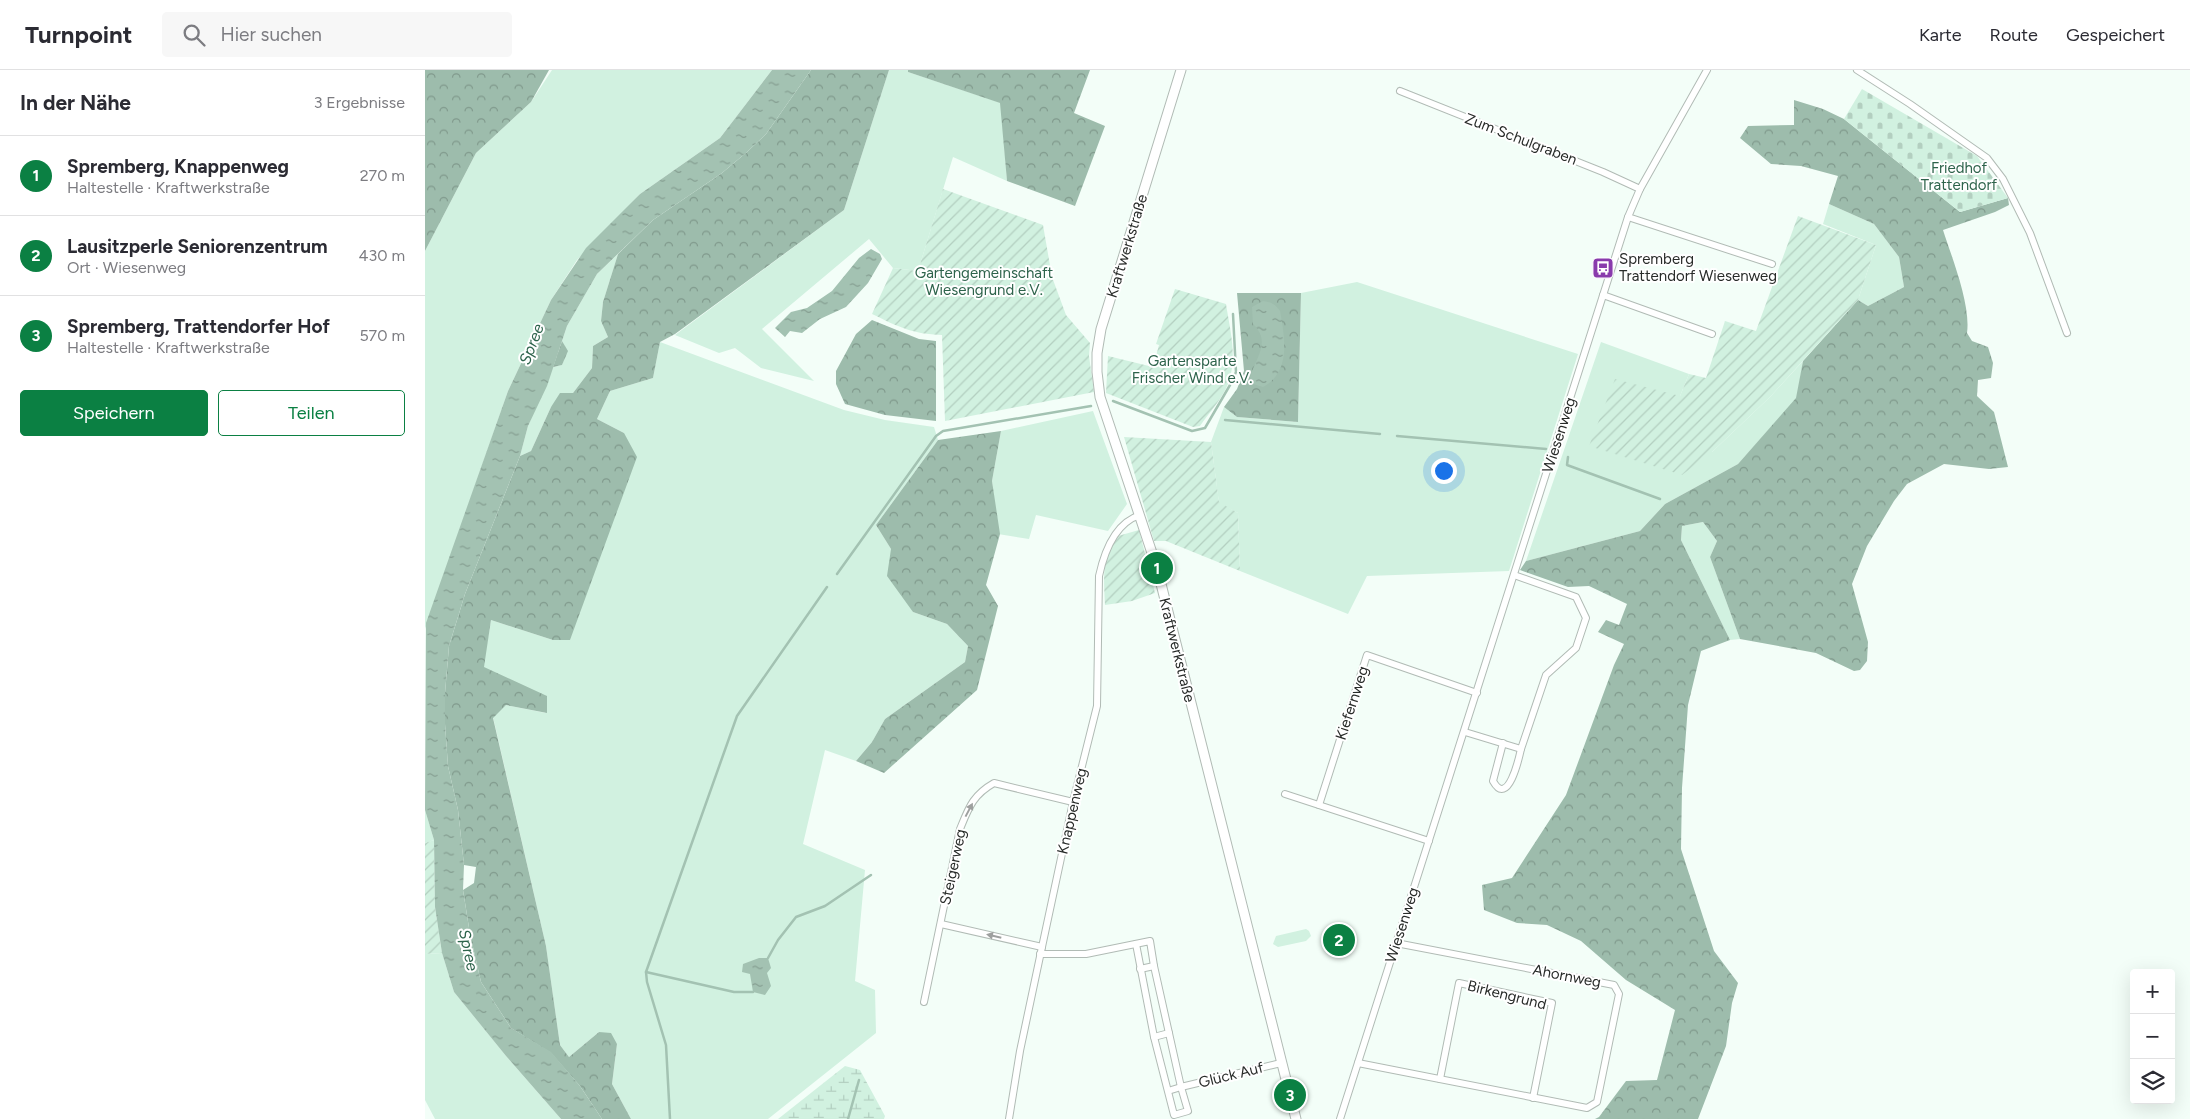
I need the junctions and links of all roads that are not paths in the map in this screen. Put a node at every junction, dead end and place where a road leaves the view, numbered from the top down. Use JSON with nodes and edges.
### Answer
{"nodes":[{"id":1,"x":1181,"y":70,"type":"edge"},
{"id":2,"x":1707,"y":70,"type":"edge"},
{"id":3,"x":1857,"y":70,"type":"edge"},
{"id":4,"x":1400,"y":91,"type":"dead end"},
{"id":5,"x":1640,"y":189,"type":"junction"},
{"id":6,"x":1628,"y":217,"type":"junction"},
{"id":7,"x":1772,"y":264,"type":"dead end"},
{"id":8,"x":1603,"y":296,"type":"junction"},
{"id":9,"x":2067,"y":333,"type":"dead end"},
{"id":10,"x":1712,"y":334,"type":"dead end"},
{"id":11,"x":1140,"y":515,"type":"junction"},
{"id":12,"x":1514,"y":574,"type":"junction"},
{"id":13,"x":1477,"y":693,"type":"junction"},
{"id":14,"x":1465,"y":732,"type":"junction"},
{"id":15,"x":1503,"y":743,"type":"junction"},
{"id":16,"x":1521,"y":749,"type":"junction"},
{"id":17,"x":1285,"y":794,"type":"dead end"},
{"id":18,"x":1073,"y":802,"type":"junction"},
{"id":19,"x":1319,"y":805,"type":"junction"},
{"id":20,"x":1429,"y":841,"type":"junction"},
{"id":21,"x":941,"y":924,"type":"junction"},
{"id":22,"x":1396,"y":943,"type":"junction"},
{"id":23,"x":1135,"y":944,"type":"junction"},
{"id":24,"x":1041,"y":950,"type":"junction"},
{"id":25,"x":1154,"y":966,"type":"junction"},
{"id":26,"x":1140,"y":969,"type":"junction"},
{"id":27,"x":925,"y":1002,"type":"dead end"},
{"id":28,"x":1169,"y":1033,"type":"junction"},
{"id":29,"x":1154,"y":1037,"type":"junction"},
{"id":30,"x":1281,"y":1063,"type":"junction"},
{"id":31,"x":1358,"y":1063,"type":"junction"},
{"id":32,"x":1440,"y":1079,"type":"junction"},
{"id":33,"x":1181,"y":1087,"type":"junction"},
{"id":34,"x":1168,"y":1091,"type":"junction"},
{"id":35,"x":1533,"y":1098,"type":"junction"},
{"id":36,"x":1009,"y":1119,"type":"edge"},
{"id":37,"x":1296,"y":1119,"type":"edge"},
{"id":38,"x":1340,"y":1119,"type":"edge"}],
"edges":[{"from":1,"to":11,"type":"main road","name":"Kraftwerkstraße"},
{"from":2,"to":5,"type":"street","name":"Wiesenweg"},
{"from":3,"to":9,"type":"street"},
{"from":4,"to":5,"type":"street","name":"Zum Schulgraben"},
{"from":5,"to":6,"type":"street","name":"Wiesenweg"},
{"from":6,"to":7,"type":"street"},
{"from":6,"to":8,"type":"street","name":"Wiesenweg"},
{"from":8,"to":10,"type":"street"},
{"from":8,"to":12,"type":"street","name":"Wiesenweg"},
{"from":11,"to":18,"type":"street","name":"Knappenweg"},
{"from":11,"to":30,"type":"main road","name":"Kraftwerkstraße"},
{"from":12,"to":13,"type":"street","name":"Wiesenweg"},
{"from":12,"to":16,"type":"street"},
{"from":13,"to":14,"type":"street","name":"Wiesenweg"},
{"from":13,"to":19,"type":"street","name":"Kiefernweg"},
{"from":14,"to":15,"type":"street"},
{"from":14,"to":20,"type":"street","name":"Wiesenweg"},
{"from":15,"to":16,"type":"street"},
{"from":15,"to":16,"type":"street"},
{"from":17,"to":19,"type":"street"},
{"from":21,"to":18,"type":"street","name":"Steigerweg","one_way":true},
{"from":18,"to":24,"type":"street","name":"Knappenweg"},
{"from":19,"to":20,"type":"street"},
{"from":20,"to":22,"type":"street","name":"Wiesenweg"},
{"from":24,"to":21,"type":"street","name":"Steigerweg","one_way":true},
{"from":21,"to":27,"type":"street","name":"Steigerweg"},
{"from":22,"to":31,"type":"street","name":"Wiesenweg"},
{"from":22,"to":35,"type":"street","name":"Ahornweg"},
{"from":23,"to":24,"type":"street","name":"Glück Auf"},
{"from":23,"to":25,"type":"street","name":"Glück Auf"},
{"from":23,"to":26,"type":"street","name":"Glück Auf"},
{"from":24,"to":36,"type":"street","name":"Knappenweg"},
{"from":25,"to":26,"type":"street"},
{"from":25,"to":28,"type":"street","name":"Glück Auf"},
{"from":26,"to":29,"type":"street","name":"Glück Auf"},
{"from":28,"to":29,"type":"street"},
{"from":28,"to":33,"type":"street","name":"Glück Auf"},
{"from":29,"to":34,"type":"street","name":"Glück Auf"},
{"from":30,"to":33,"type":"street","name":"Glück Auf"},
{"from":30,"to":37,"type":"main road","name":"Kraftwerkstraße"},
{"from":31,"to":32,"type":"street"},
{"from":31,"to":38,"type":"street","name":"Wiesenweg"},
{"from":32,"to":35,"type":"street"},
{"from":32,"to":35,"type":"street","name":"Birkengrund"},
{"from":33,"to":34,"type":"street","name":"Glück Auf"},
{"from":33,"to":34,"type":"street","name":"Glück Auf"}]}
